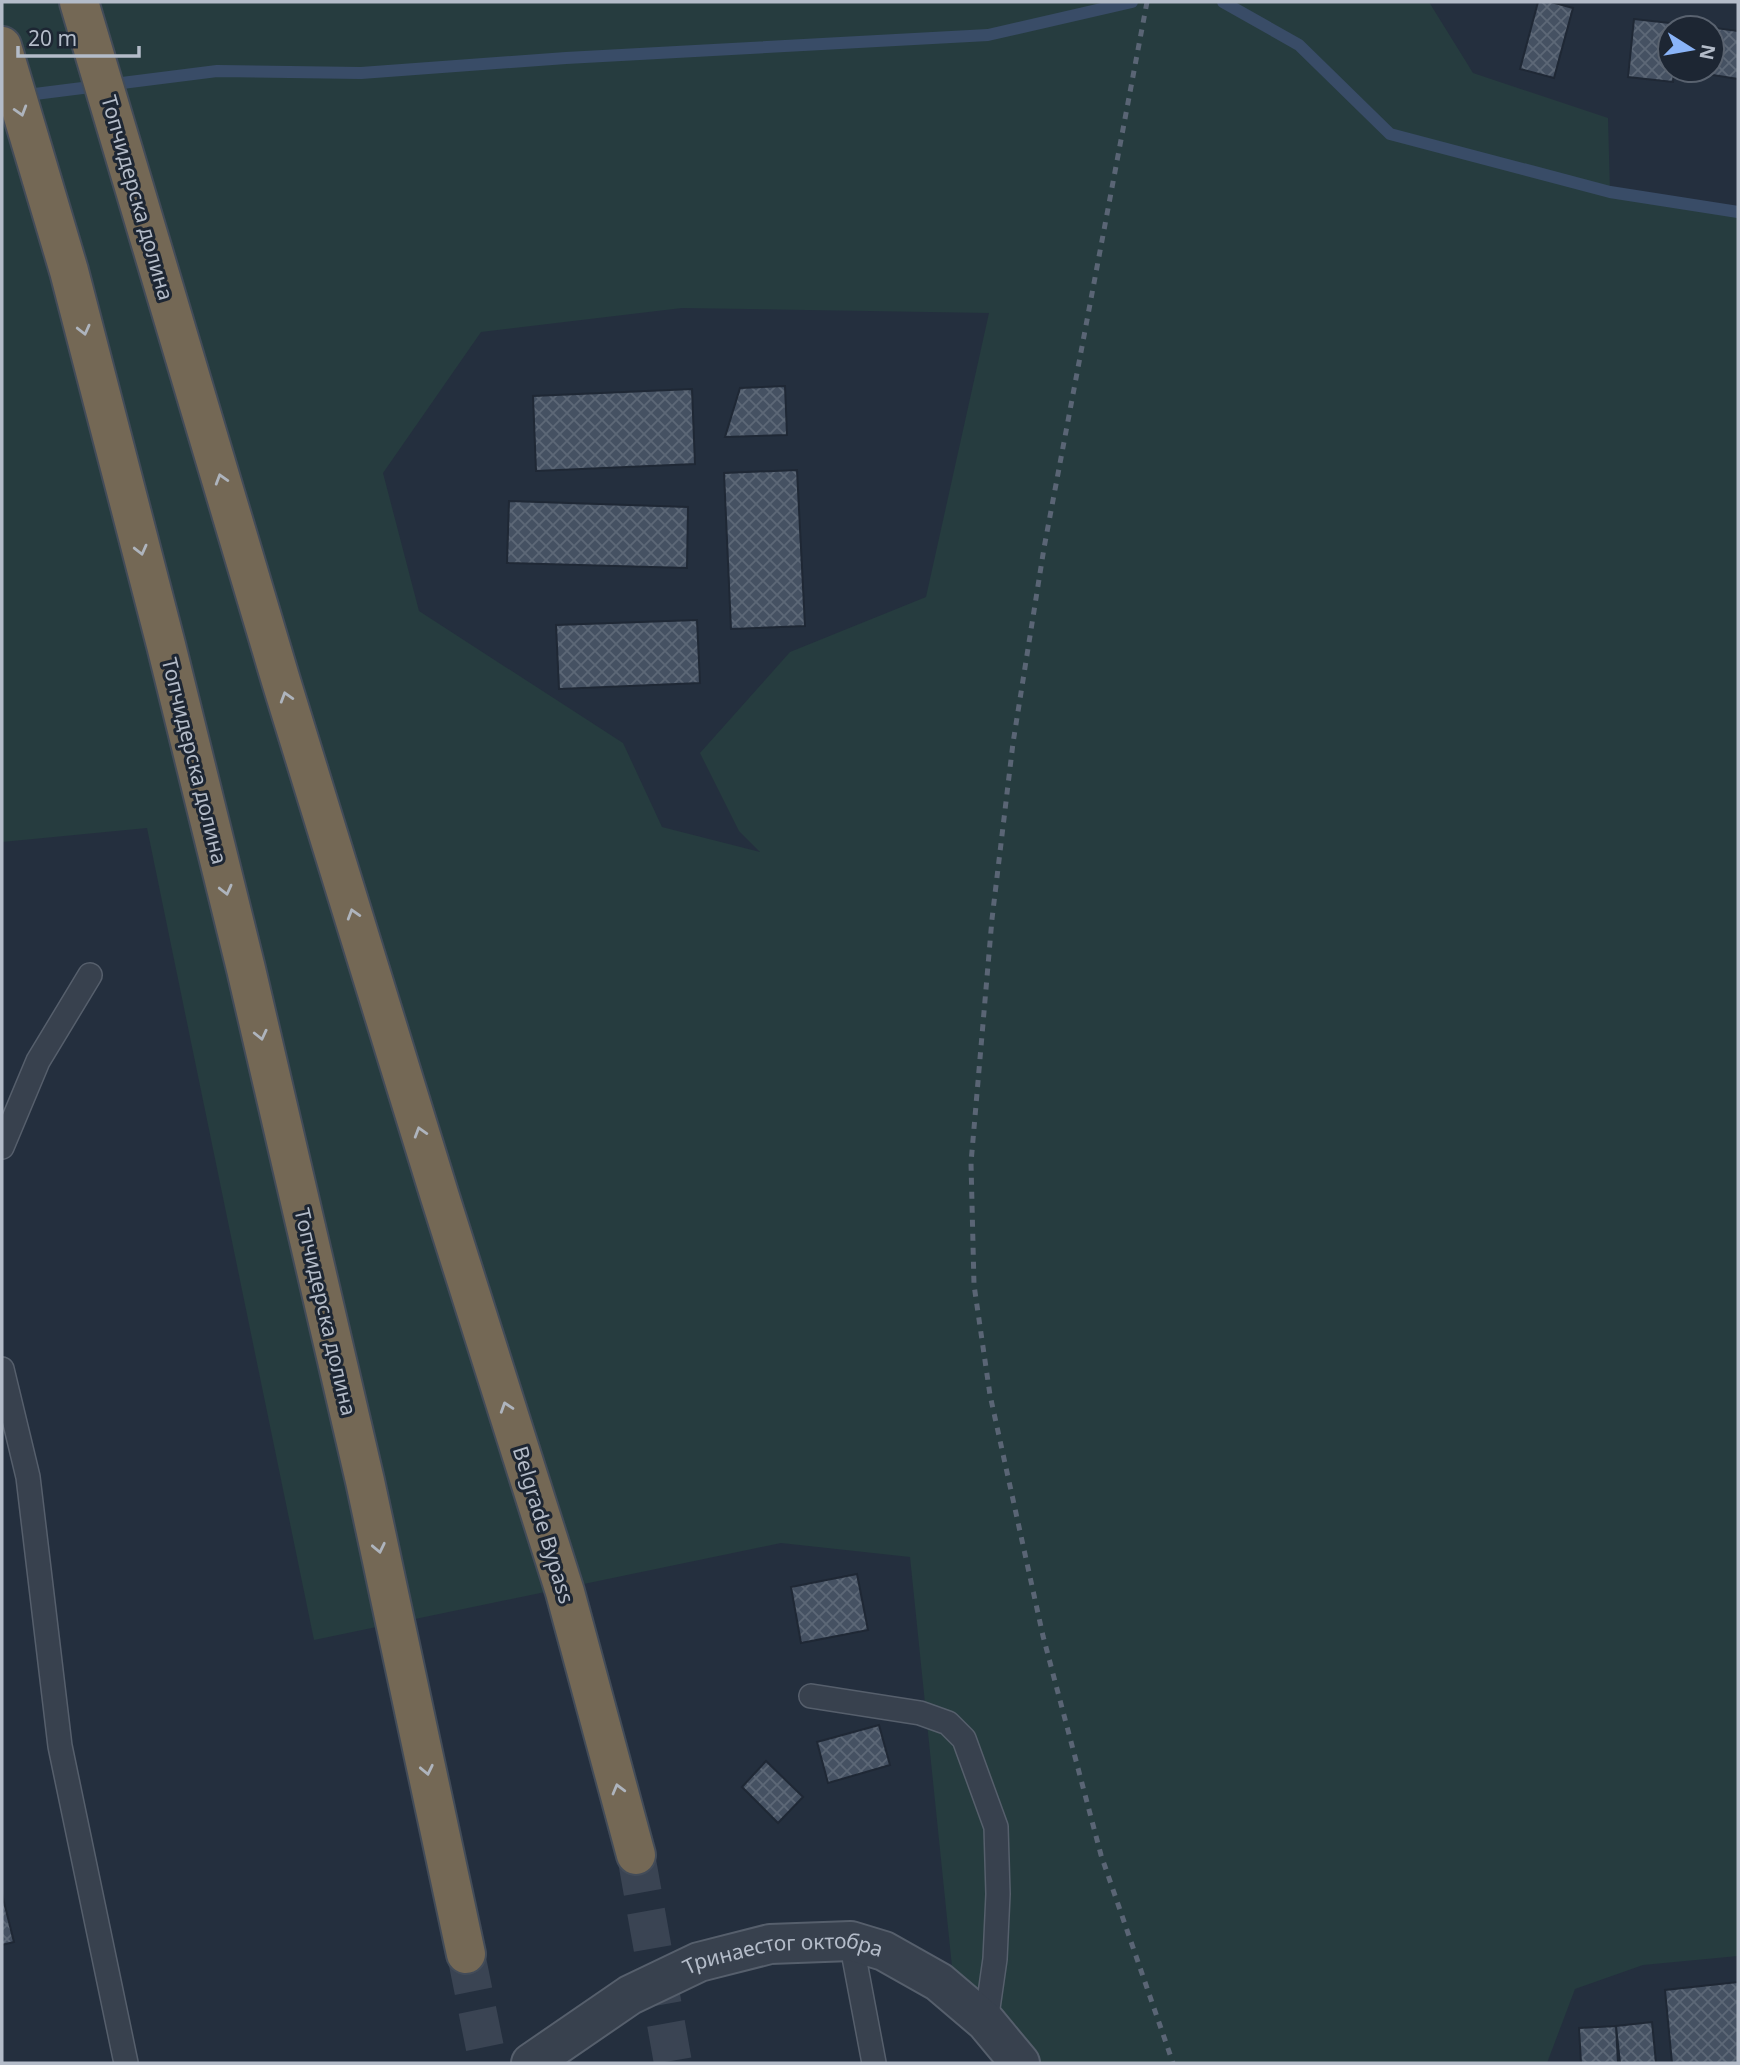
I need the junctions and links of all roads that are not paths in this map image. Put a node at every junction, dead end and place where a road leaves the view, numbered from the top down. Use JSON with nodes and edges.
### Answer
{"nodes":[{"id":1,"x":79,"y":2,"type":"edge"},
{"id":2,"x":2,"y":46,"type":"edge"},
{"id":3,"x":90,"y":975,"type":"dead end"},
{"id":4,"x":2,"y":1147,"type":"edge"},
{"id":5,"x":440,"y":1197,"type":"joint"},
{"id":6,"x":2,"y":1369,"type":"edge"},
{"id":7,"x":811,"y":1696,"type":"dead end"},
{"id":8,"x":636,"y":1855,"type":"tunnel mouth"},
{"id":9,"x":851,"y":1941,"type":"junction"},
{"id":10,"x":466,"y":1954,"type":"tunnel mouth"},
{"id":11,"x":986,"y":2022,"type":"junction"},
{"id":12,"x":126,"y":2063,"type":"edge"},
{"id":13,"x":531,"y":2063,"type":"edge"},
{"id":14,"x":874,"y":2063,"type":"edge"},
{"id":15,"x":1020,"y":2063,"type":"edge"}],
"edges":[{"from":5,"to":1,"type":"highway","name":"Топчидерска долина","one_way":true},
{"from":2,"to":10,"type":"highway","name":"Топчидерска долина","one_way":true},
{"from":3,"to":4,"type":"lane"},
{"from":8,"to":5,"type":"highway","name":"Belgrade Bypass","one_way":true},
{"from":6,"to":12,"type":"lane"},
{"from":7,"to":11,"type":"lane"},
{"from":9,"to":11,"type":"street","name":"Тринаестог октобра"},
{"from":9,"to":13,"type":"street","name":"Тринаестог октобра"},
{"from":9,"to":14,"type":"lane"},
{"from":11,"to":15,"type":"street","name":"Тринаестог октобра"}]}
